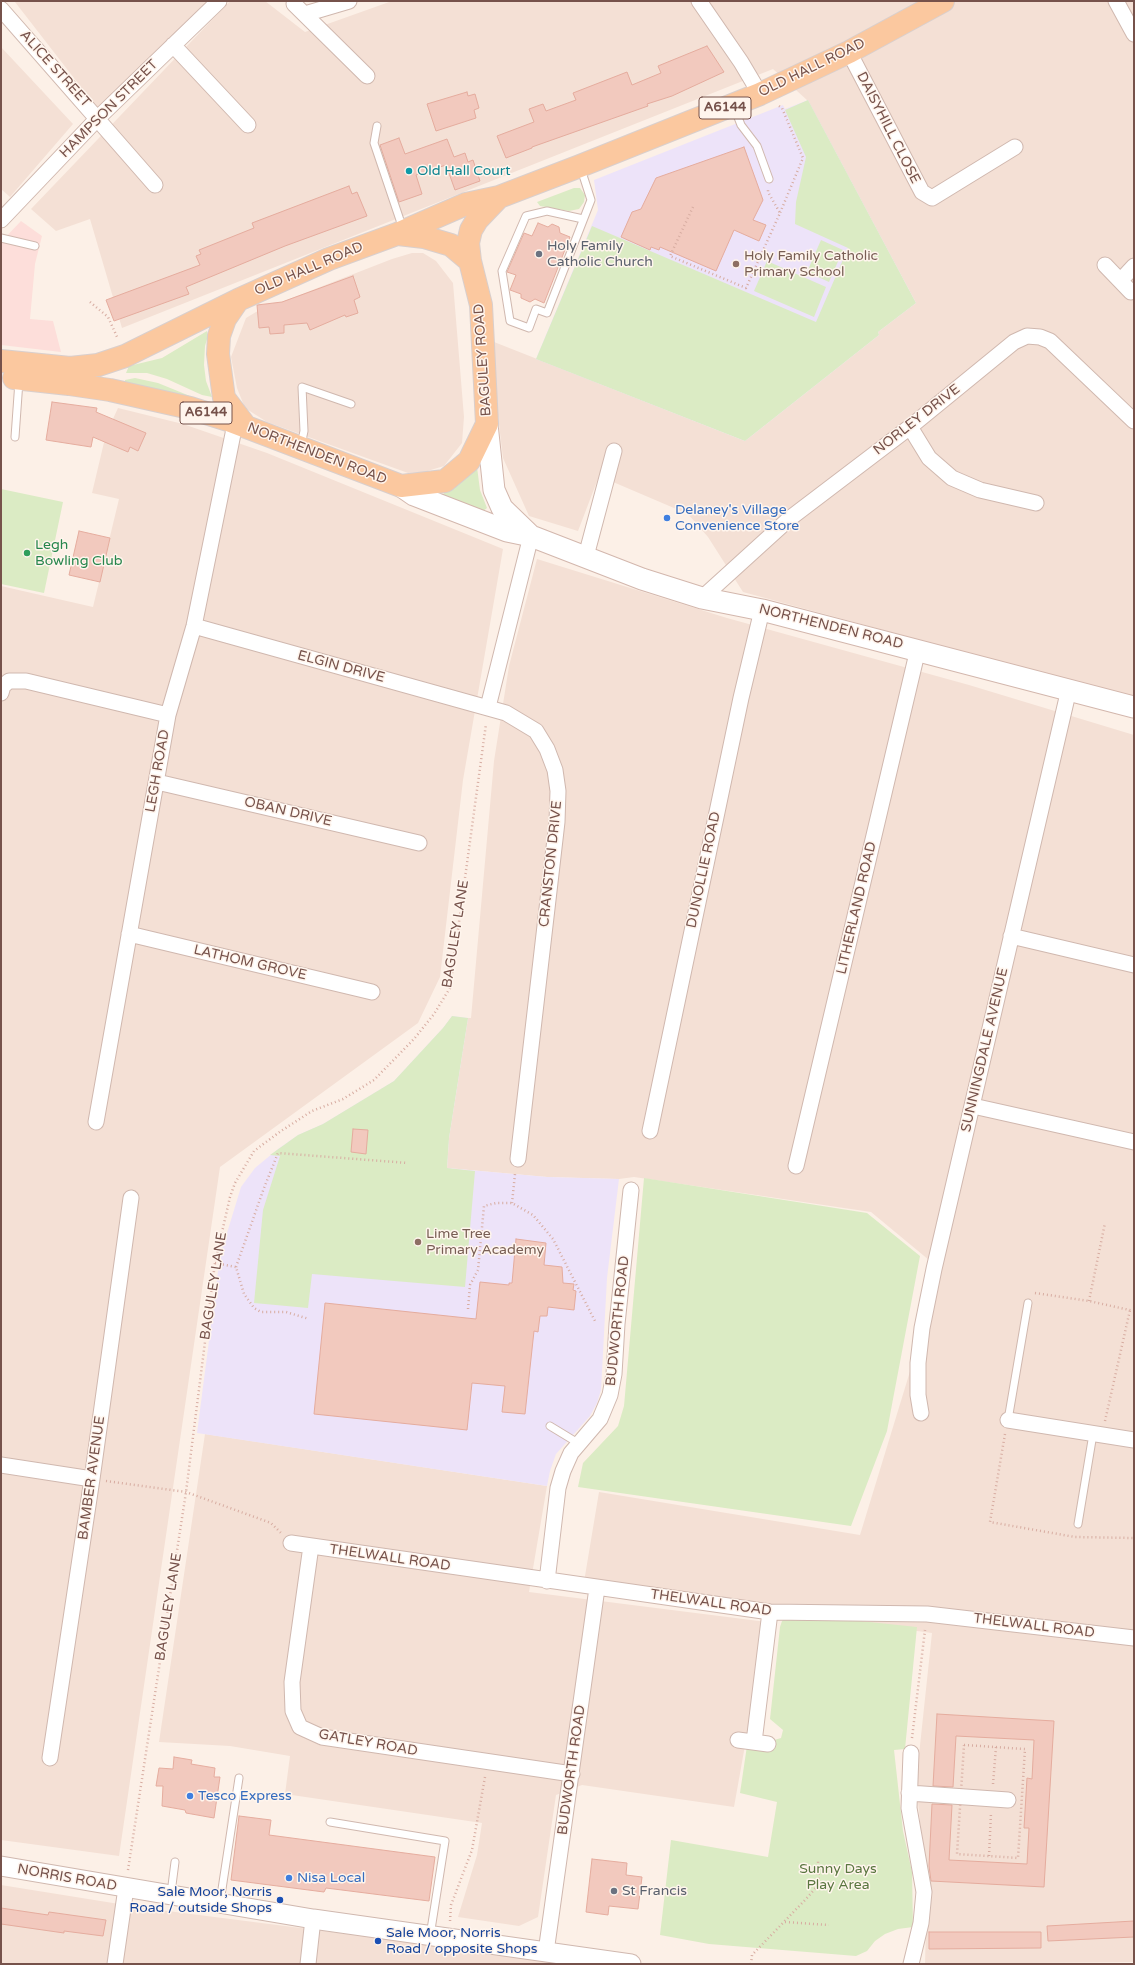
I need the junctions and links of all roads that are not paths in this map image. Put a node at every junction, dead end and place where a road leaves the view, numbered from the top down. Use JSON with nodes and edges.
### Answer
{"nodes":[{"id":1,"x":4,"y":1,"type":"edge"},
{"id":2,"x":219,"y":1,"type":"edge"},
{"id":3,"x":349,"y":1,"type":"edge"},
{"id":4,"x":699,"y":1,"type":"edge"},
{"id":5,"x":1116,"y":1,"type":"edge"},
{"id":6,"x":933,"y":3,"type":"edge"},
{"id":7,"x":1,"y":4,"type":"edge"},
{"id":8,"x":1,"y":9,"type":"edge"},
{"id":9,"x":1134,"y":34,"type":"edge"},
{"id":10,"x":173,"y":45,"type":"junction"},
{"id":11,"x":849,"y":52,"type":"junction"},
{"id":12,"x":366,"y":76,"type":"dead end"},
{"id":13,"x":760,"y":94,"type":"junction"},
{"id":14,"x":734,"y":105,"type":"junction"},
{"id":15,"x":98,"y":118,"type":"junction"},
{"id":16,"x":248,"y":125,"type":"dead end"},
{"id":17,"x":378,"y":126,"type":"dead end"},
{"id":18,"x":1015,"y":147,"type":"dead end"},
{"id":19,"x":580,"y":166,"type":"junction"},
{"id":20,"x":769,"y":179,"type":"road end"},
{"id":21,"x":155,"y":185,"type":"dead end"},
{"id":22,"x":499,"y":197,"type":"junction"},
{"id":23,"x":583,"y":219,"type":"junction"},
{"id":24,"x":1,"y":220,"type":"edge"},
{"id":25,"x":400,"y":232,"type":"junction"},
{"id":26,"x":1,"y":238,"type":"edge"},
{"id":27,"x":35,"y":246,"type":"dead end"},
{"id":28,"x":470,"y":261,"type":"junction"},
{"id":29,"x":1105,"y":265,"type":"dead end"},
{"id":30,"x":1134,"y":266,"type":"edge"},
{"id":31,"x":1121,"y":280,"type":"junction"},
{"id":32,"x":1131,"y":292,"type":"dead end"},
{"id":33,"x":238,"y":300,"type":"junction"},
{"id":34,"x":1,"y":361,"type":"edge"},
{"id":35,"x":10,"y":378,"type":"edge"},
{"id":36,"x":351,"y":404,"type":"dead end"},
{"id":37,"x":1134,"y":421,"type":"edge"},
{"id":38,"x":487,"y":424,"type":"junction"},
{"id":39,"x":241,"y":425,"type":"junction"},
{"id":40,"x":910,"y":427,"type":"junction"},
{"id":41,"x":15,"y":438,"type":"dead end"},
{"id":42,"x":300,"y":449,"type":"junction"},
{"id":43,"x":614,"y":451,"type":"dead end"},
{"id":44,"x":402,"y":486,"type":"junction"},
{"id":45,"x":1036,"y":503,"type":"dead end"},
{"id":46,"x":531,"y":536,"type":"junction"},
{"id":47,"x":586,"y":556,"type":"junction"},
{"id":48,"x":702,"y":598,"type":"junction"},
{"id":49,"x":762,"y":610,"type":"junction"},
{"id":50,"x":194,"y":626,"type":"junction"},
{"id":51,"x":918,"y":649,"type":"junction"},
{"id":52,"x":1069,"y":689,"type":"junction"},
{"id":53,"x":1,"y":693,"type":"edge"},
{"id":54,"x":488,"y":707,"type":"junction"},
{"id":55,"x":1134,"y":707,"type":"edge"},
{"id":56,"x":168,"y":715,"type":"junction"},
{"id":57,"x":157,"y":782,"type":"junction"},
{"id":58,"x":419,"y":843,"type":"dead end"},
{"id":59,"x":128,"y":934,"type":"junction"},
{"id":60,"x":1011,"y":936,"type":"junction"},
{"id":61,"x":1134,"y":964,"type":"edge"},
{"id":62,"x":372,"y":992,"type":"dead end"},
{"id":63,"x":973,"y":1106,"type":"junction"},
{"id":64,"x":96,"y":1122,"type":"dead end"},
{"id":65,"x":650,"y":1131,"type":"dead end"},
{"id":66,"x":1134,"y":1142,"type":"edge"},
{"id":67,"x":518,"y":1159,"type":"road end"},
{"id":68,"x":796,"y":1166,"type":"dead end"},
{"id":69,"x":631,"y":1190,"type":"dead end"},
{"id":70,"x":131,"y":1198,"type":"dead end"},
{"id":71,"x":1028,"y":1303,"type":"road end"},
{"id":72,"x":921,"y":1413,"type":"dead end"},
{"id":73,"x":1008,"y":1420,"type":"joint"},
{"id":74,"x":550,"y":1426,"type":"dead end"},
{"id":75,"x":1098,"y":1434,"type":"junction"},
{"id":76,"x":1134,"y":1440,"type":"edge"},
{"id":77,"x":578,"y":1443,"type":"junction"},
{"id":78,"x":1,"y":1465,"type":"edge"},
{"id":79,"x":92,"y":1479,"type":"junction"},
{"id":80,"x":1078,"y":1524,"type":"dead end"},
{"id":81,"x":291,"y":1543,"type":"road end"},
{"id":82,"x":311,"y":1546,"type":"junction"},
{"id":83,"x":548,"y":1581,"type":"junction"},
{"id":84,"x":597,"y":1588,"type":"junction"},
{"id":85,"x":770,"y":1612,"type":"junction"},
{"id":86,"x":1134,"y":1638,"type":"edge"},
{"id":87,"x":738,"y":1740,"type":"dead end"},
{"id":88,"x":910,"y":1753,"type":"road end"},
{"id":89,"x":50,"y":1758,"type":"dead end"},
{"id":90,"x":572,"y":1774,"type":"junction"},
{"id":91,"x":239,"y":1778,"type":"dead end"},
{"id":92,"x":909,"y":1793,"type":"junction"},
{"id":93,"x":1008,"y":1800,"type":"dead end"},
{"id":94,"x":330,"y":1822,"type":"dead end"},
{"id":95,"x":175,"y":1862,"type":"dead end"},
{"id":96,"x":1,"y":1866,"type":"edge"},
{"id":97,"x":126,"y":1888,"type":"junction"},
{"id":98,"x":170,"y":1896,"type":"junction"},
{"id":99,"x":219,"y":1904,"type":"junction"},
{"id":100,"x":313,"y":1919,"type":"junction"},
{"id":101,"x":430,"y":1936,"type":"junction"},
{"id":102,"x":546,"y":1952,"type":"junction"},
{"id":103,"x":115,"y":1964,"type":"edge"},
{"id":104,"x":308,"y":1964,"type":"edge"},
{"id":105,"x":631,"y":1964,"type":"edge"},
{"id":106,"x":911,"y":1964,"type":"edge"}],
"edges":[{"from":1,"to":7,"type":"street"},
{"from":2,"to":10,"type":"street","name":"HAMPSON STREET"},
{"from":3,"to":12,"type":"street"},
{"from":4,"to":13,"type":"street"},
{"from":5,"to":9,"type":"street"},
{"from":6,"to":11,"type":"main road","name":"OLD HALL ROAD","number":"A6144"},
{"from":8,"to":15,"type":"street","name":"ALICE STREET"},
{"from":10,"to":15,"type":"street","name":"HAMPSON STREET"},
{"from":10,"to":16,"type":"street"},
{"from":11,"to":13,"type":"main road","name":"OLD HALL ROAD","number":"A6144"},
{"from":11,"to":18,"type":"street","name":"DAISYHILL CLOSE"},
{"from":13,"to":14,"type":"main road","name":"OLD HALL ROAD","number":"A6144"},
{"from":14,"to":19,"type":"main road","name":"OLD HALL ROAD","number":"A6144"},
{"from":14,"to":20,"type":"lane"},
{"from":15,"to":21,"type":"street","name":"ALICE STREET"},
{"from":15,"to":24,"type":"street","name":"HAMPSON STREET"},
{"from":17,"to":25,"type":"lane"},
{"from":19,"to":22,"type":"main road","name":"OLD HALL ROAD","number":"A6144"},
{"from":19,"to":23,"type":"lane"},
{"from":22,"to":25,"type":"main road","name":"OLD HALL ROAD","number":"A6144"},
{"from":22,"to":28,"type":"main road","name":"OLD HALL ROAD","number":"A6144"},
{"from":23,"to":23,"type":"lane"},
{"from":25,"to":28,"type":"main road","number":"A6144"},
{"from":25,"to":33,"type":"main road","name":"OLD HALL ROAD","number":"A6144"},
{"from":26,"to":27,"type":"lane"},
{"from":28,"to":38,"type":"main road","name":"BAGULEY ROAD","number":"A6144"},
{"from":29,"to":31,"type":"street"},
{"from":30,"to":31,"type":"street"},
{"from":31,"to":32,"type":"street"},
{"from":33,"to":34,"type":"main road","name":"OLD HALL ROAD","number":"A6144"},
{"from":33,"to":39,"type":"main road","number":"A6144"},
{"from":35,"to":39,"type":"main road","name":"NORTHENDEN ROAD","number":"A6144"},
{"from":35,"to":41,"type":"lane"},
{"from":36,"to":42,"type":"lane"},
{"from":37,"to":40,"type":"street","name":"NORLEY DRIVE"},
{"from":38,"to":44,"type":"main road","name":"BAGULEY ROAD","number":"A6144"},
{"from":38,"to":46,"type":"main road","name":"NORTHENDEN ROAD"},
{"from":39,"to":42,"type":"main road","name":"NORTHENDEN ROAD","number":"A6144"},
{"from":39,"to":50,"type":"street","name":"LEGH ROAD"},
{"from":40,"to":45,"type":"street"},
{"from":40,"to":48,"type":"street","name":"NORLEY DRIVE"},
{"from":42,"to":44,"type":"main road","name":"NORTHENDEN ROAD","number":"A6144"},
{"from":43,"to":47,"type":"street"},
{"from":44,"to":46,"type":"main road","name":"NORTHENDEN ROAD"},
{"from":46,"to":47,"type":"main road","name":"NORTHENDEN ROAD"},
{"from":46,"to":54,"type":"street"},
{"from":47,"to":48,"type":"main road","name":"NORTHENDEN ROAD"},
{"from":48,"to":49,"type":"main road","name":"NORTHENDEN ROAD"},
{"from":49,"to":51,"type":"main road","name":"NORTHENDEN ROAD"},
{"from":49,"to":65,"type":"street","name":"DUNOLLIE ROAD"},
{"from":50,"to":54,"type":"street","name":"ELGIN DRIVE"},
{"from":50,"to":56,"type":"street","name":"LEGH ROAD"},
{"from":51,"to":52,"type":"main road","name":"NORTHENDEN ROAD"},
{"from":51,"to":68,"type":"street","name":"LITHERLAND ROAD"},
{"from":52,"to":55,"type":"main road","name":"NORTHENDEN ROAD"},
{"from":52,"to":60,"type":"street","name":"SUNNINGDALE AVENUE"},
{"from":53,"to":56,"type":"street"},
{"from":54,"to":67,"type":"street","name":"CRANSTON DRIVE"},
{"from":56,"to":57,"type":"street","name":"LEGH ROAD"},
{"from":57,"to":58,"type":"street","name":"OBAN DRIVE"},
{"from":57,"to":59,"type":"street","name":"LEGH ROAD"},
{"from":59,"to":62,"type":"street","name":"LATHOM GROVE"},
{"from":59,"to":64,"type":"street","name":"LEGH ROAD"},
{"from":60,"to":61,"type":"street"},
{"from":60,"to":63,"type":"street","name":"SUNNINGDALE AVENUE"},
{"from":63,"to":66,"type":"street"},
{"from":63,"to":72,"type":"street","name":"SUNNINGDALE AVENUE"},
{"from":69,"to":77,"type":"street","name":"BUDWORTH ROAD"},
{"from":70,"to":79,"type":"street","name":"BAMBER AVENUE"},
{"from":71,"to":73,"type":"lane"},
{"from":73,"to":75,"type":"street"},
{"from":74,"to":77,"type":"lane"},
{"from":75,"to":76,"type":"street"},
{"from":75,"to":80,"type":"lane"},
{"from":77,"to":83,"type":"street","name":"BUDWORTH ROAD"},
{"from":78,"to":79,"type":"street"},
{"from":79,"to":89,"type":"street","name":"BAMBER AVENUE"},
{"from":81,"to":82,"type":"street","name":"THELWALL ROAD"},
{"from":82,"to":83,"type":"street","name":"THELWALL ROAD"},
{"from":82,"to":90,"type":"street","name":"GATLEY ROAD"},
{"from":83,"to":84,"type":"street","name":"THELWALL ROAD"},
{"from":84,"to":85,"type":"street","name":"THELWALL ROAD"},
{"from":84,"to":90,"type":"street","name":"BUDWORTH ROAD"},
{"from":85,"to":86,"type":"street","name":"THELWALL ROAD"},
{"from":85,"to":87,"type":"street"},
{"from":88,"to":92,"type":"street"},
{"from":90,"to":102,"type":"street","name":"BUDWORTH ROAD"},
{"from":91,"to":99,"type":"lane"},
{"from":92,"to":93,"type":"street"},
{"from":92,"to":106,"type":"street"},
{"from":94,"to":101,"type":"lane"},
{"from":95,"to":98,"type":"lane"},
{"from":96,"to":97,"type":"street","name":"NORRIS ROAD"},
{"from":97,"to":98,"type":"street","name":"NORRIS ROAD"},
{"from":97,"to":103,"type":"street"},
{"from":98,"to":99,"type":"street","name":"NORRIS ROAD"},
{"from":99,"to":100,"type":"street","name":"NORRIS ROAD"},
{"from":100,"to":101,"type":"street","name":"NORRIS ROAD"},
{"from":100,"to":104,"type":"street"},
{"from":101,"to":102,"type":"street","name":"NORRIS ROAD"},
{"from":102,"to":105,"type":"street","name":"NORRIS ROAD"}]}
